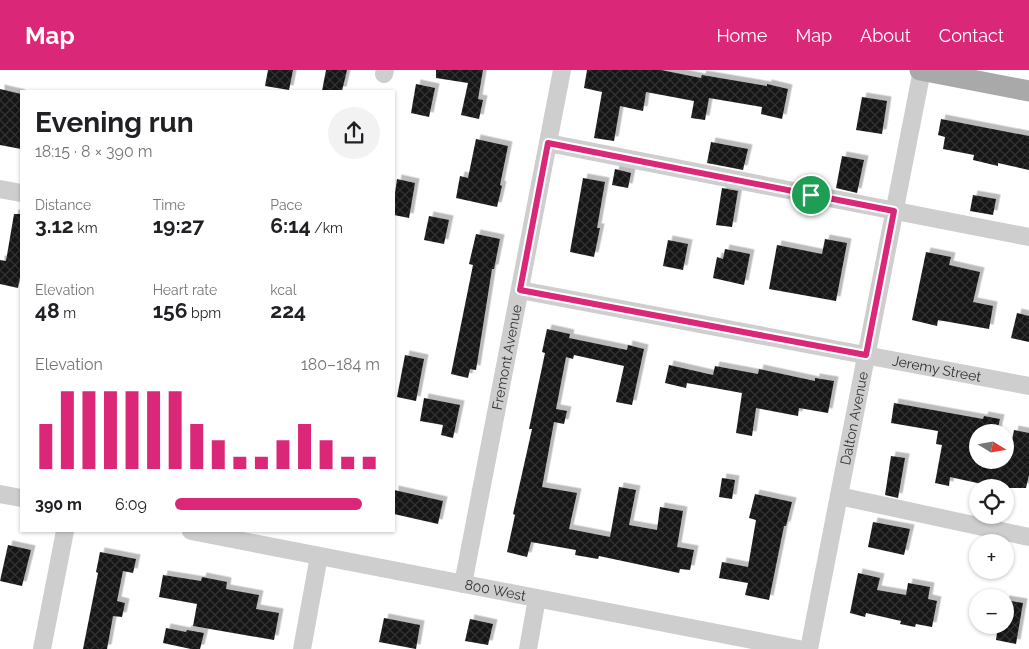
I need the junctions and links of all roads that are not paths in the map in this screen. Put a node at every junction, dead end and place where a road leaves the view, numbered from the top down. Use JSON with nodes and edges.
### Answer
{"nodes":[{"id":1,"x":562,"y":70,"type":"edge"},
{"id":2,"x":921,"y":70,"type":"edge"},
{"id":3,"x":1029,"y":91,"type":"edge"},
{"id":4,"x":548,"y":143,"type":"junction"},
{"id":5,"x":0,"y":189,"type":"edge"},
{"id":6,"x":20,"y":192,"type":"edge"},
{"id":7,"x":894,"y":211,"type":"junction"},
{"id":8,"x":1029,"y":237,"type":"edge"},
{"id":9,"x":520,"y":290,"type":"junction"},
{"id":10,"x":866,"y":355,"type":"junction"},
{"id":11,"x":1029,"y":386,"type":"edge"},
{"id":12,"x":0,"y":494,"type":"edge"},
{"id":13,"x":839,"y":496,"type":"junction"},
{"id":14,"x":20,"y":498,"type":"edge"},
{"id":15,"x":65,"y":532,"type":"edge"},
{"id":16,"x":196,"y":532,"type":"edge"},
{"id":17,"x":1029,"y":537,"type":"edge"},
{"id":18,"x":319,"y":556,"type":"junction"},
{"id":19,"x":463,"y":584,"type":"junction"},
{"id":20,"x":537,"y":598,"type":"junction"},
{"id":21,"x":42,"y":649,"type":"edge"},
{"id":22,"x":302,"y":649,"type":"edge"},
{"id":23,"x":528,"y":649,"type":"edge"},
{"id":24,"x":799,"y":649,"type":"edge"},
{"id":25,"x":810,"y":649,"type":"edge"}],
"edges":[{"from":1,"to":4,"type":"street","name":"Fremont Avenue"},
{"from":2,"to":3,"type":"main road"},
{"from":2,"to":7,"type":"street","name":"Dalton Avenue"},
{"from":4,"to":7,"type":"street"},
{"from":4,"to":9,"type":"street","name":"Fremont Avenue"},
{"from":5,"to":6,"type":"street"},
{"from":7,"to":8,"type":"street"},
{"from":7,"to":10,"type":"street","name":"Dalton Avenue"},
{"from":9,"to":10,"type":"street","name":"Jeremy Street"},
{"from":9,"to":19,"type":"street","name":"Fremont Avenue"},
{"from":10,"to":11,"type":"street","name":"Jeremy Street"},
{"from":10,"to":13,"type":"street","name":"Dalton Avenue"},
{"from":12,"to":14,"type":"street"},
{"from":13,"to":17,"type":"street"},
{"from":13,"to":25,"type":"street","name":"Dalton Avenue"},
{"from":15,"to":21,"type":"street"},
{"from":16,"to":18,"type":"street","name":"800 West"},
{"from":18,"to":19,"type":"street","name":"800 West"},
{"from":18,"to":22,"type":"street"},
{"from":19,"to":20,"type":"street","name":"800 West"},
{"from":20,"to":23,"type":"street"},
{"from":20,"to":24,"type":"street","name":"800 West"}]}
